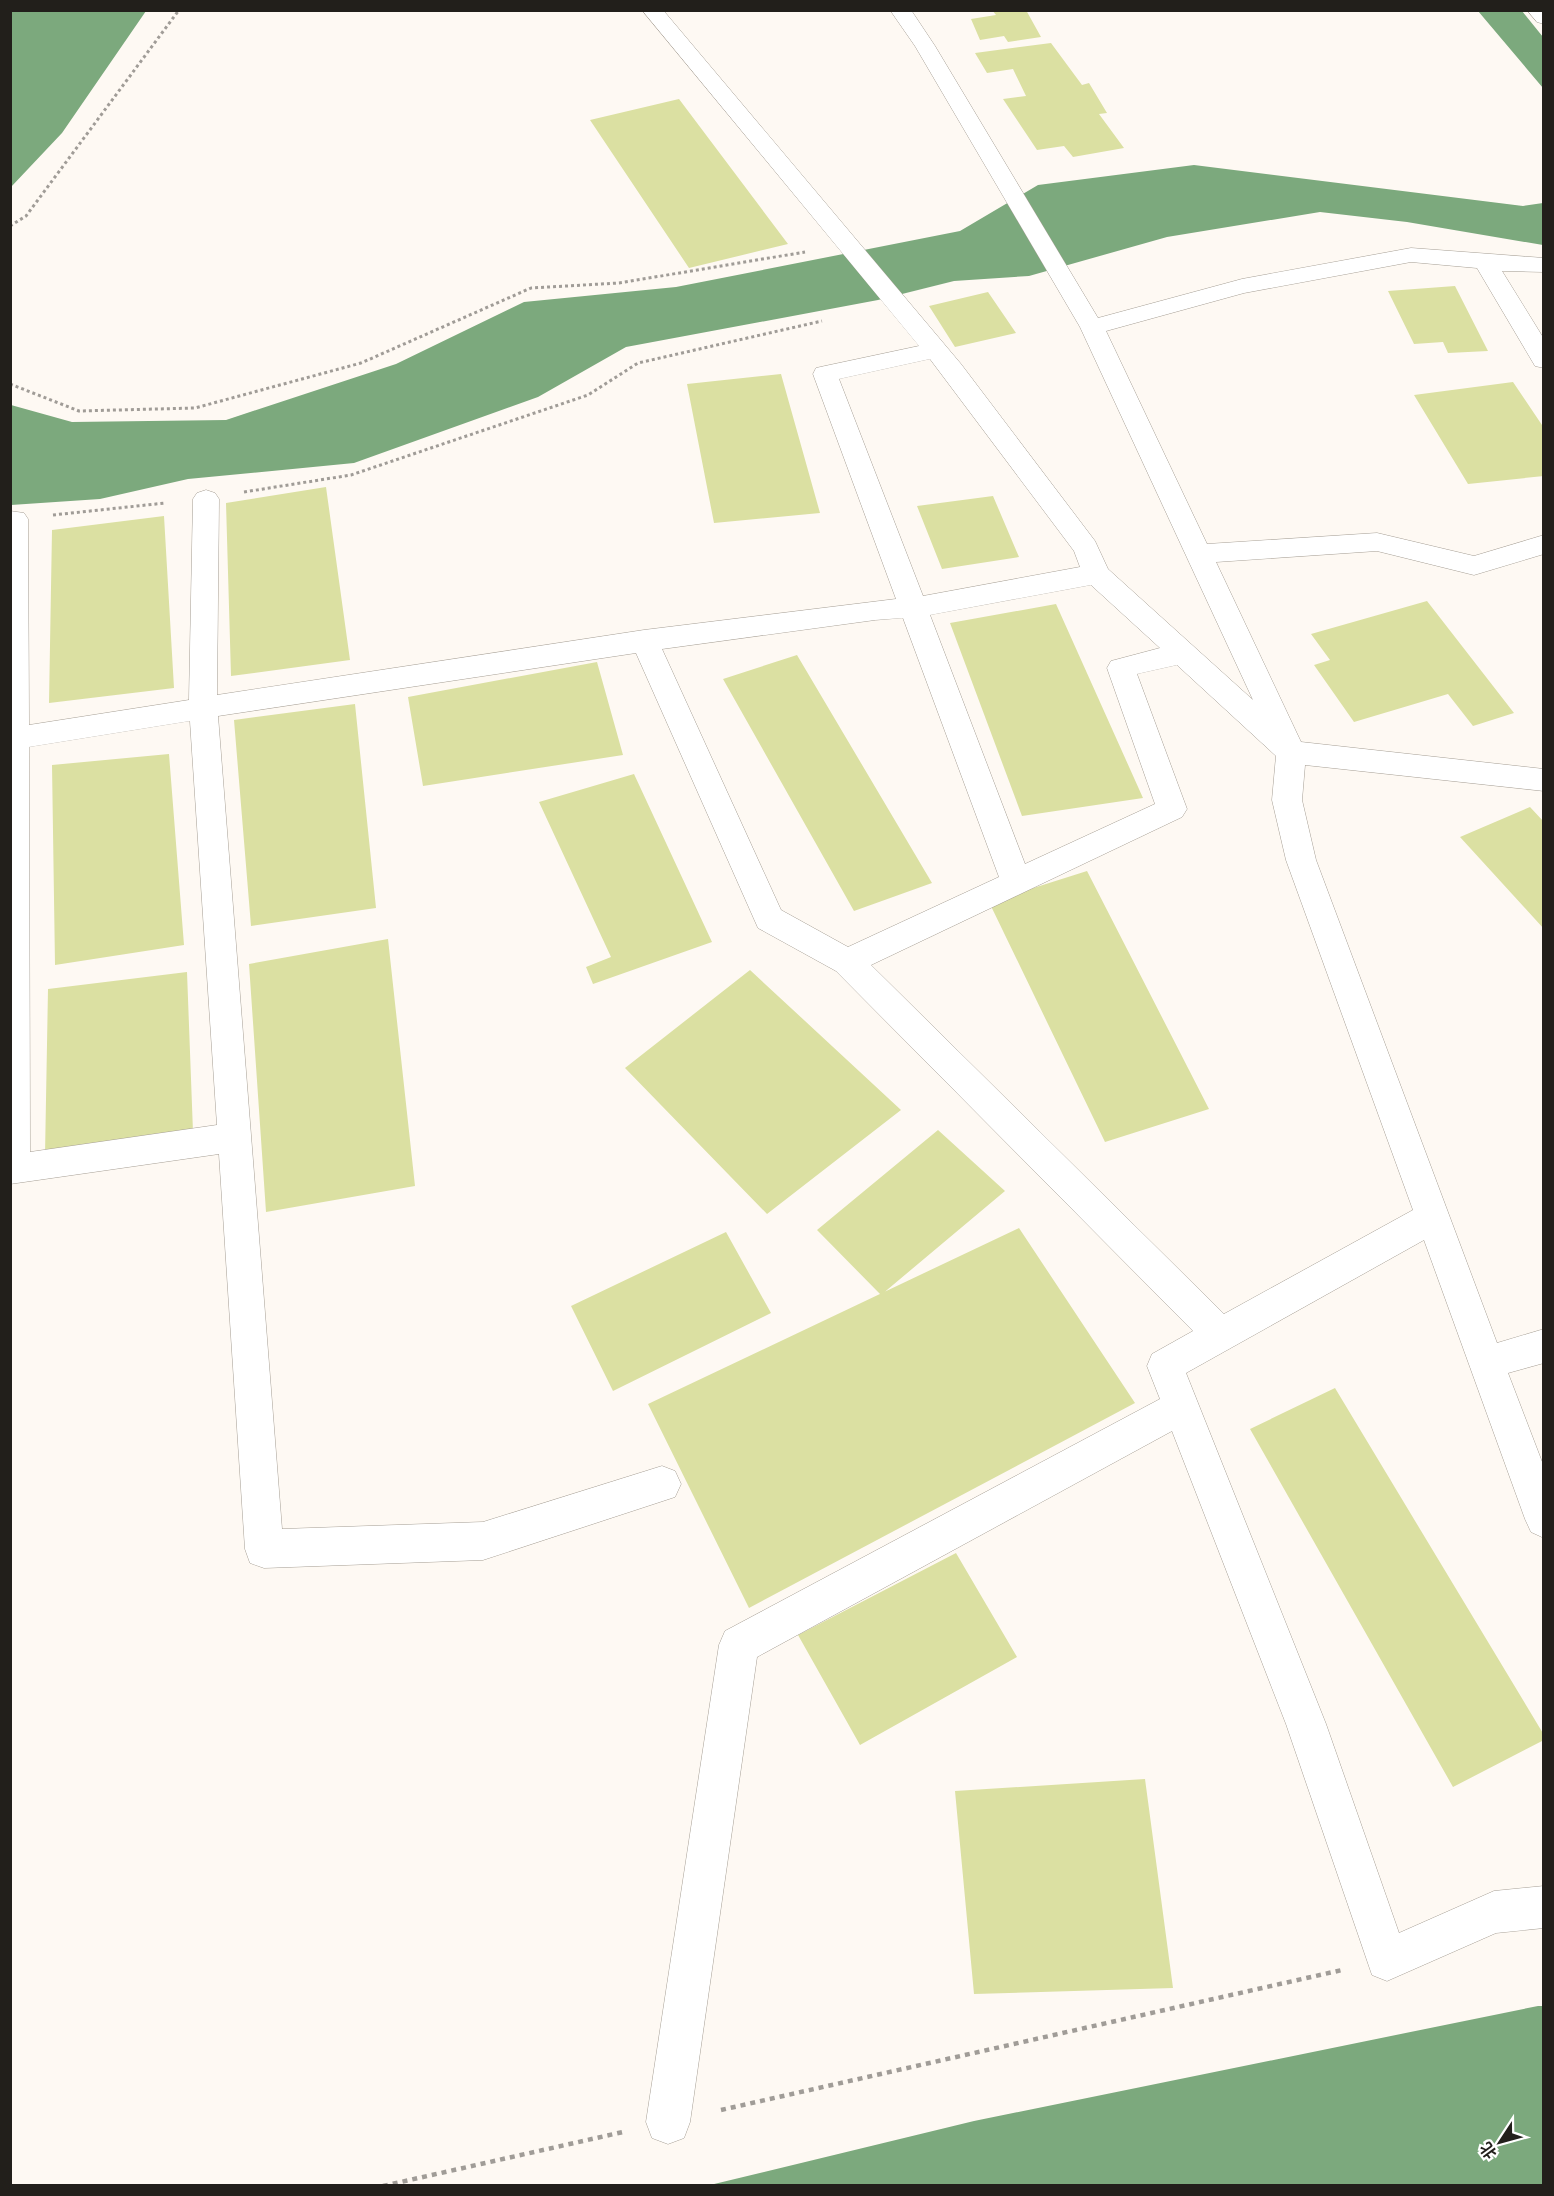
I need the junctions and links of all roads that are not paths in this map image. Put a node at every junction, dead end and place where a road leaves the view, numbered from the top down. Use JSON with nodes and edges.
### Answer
{"nodes":[{"id":1,"x":652,"y":10,"type":"edge"},
{"id":2,"x":900,"y":10,"type":"edge"},
{"id":3,"x":1538,"y":10,"type":"edge"},
{"id":4,"x":1544,"y":18,"type":"edge"},
{"id":5,"x":1485,"y":262,"type":"junction"},
{"id":6,"x":1544,"y":265,"type":"edge"},
{"id":7,"x":1089,"y":320,"type":"junction"},
{"id":8,"x":935,"y":350,"type":"junction"},
{"id":9,"x":1544,"y":360,"type":"edge"},
{"id":10,"x":206,"y":499,"type":"road end"},
{"id":11,"x":15,"y":519,"type":"road end"},
{"id":12,"x":1544,"y":544,"type":"edge"},
{"id":13,"x":1198,"y":554,"type":"junction"},
{"id":14,"x":1096,"y":574,"type":"junction"},
{"id":15,"x":913,"y":608,"type":"junction"},
{"id":16,"x":644,"y":640,"type":"junction"},
{"id":17,"x":1183,"y":653,"type":"junction"},
{"id":18,"x":203,"y":707,"type":"junction"},
{"id":19,"x":11,"y":739,"type":"edge"},
{"id":20,"x":1291,"y":752,"type":"junction"},
{"id":21,"x":1544,"y":780,"type":"edge"},
{"id":22,"x":1017,"y":883,"type":"junction"},
{"id":23,"x":847,"y":962,"type":"junction"},
{"id":24,"x":234,"y":1137,"type":"junction"},
{"id":25,"x":1432,"y":1217,"type":"junction"},
{"id":26,"x":1221,"y":1335,"type":"junction"},
{"id":27,"x":1544,"y":1346,"type":"edge"},
{"id":28,"x":1486,"y":1363,"type":"junction"},
{"id":29,"x":1182,"y":1406,"type":"junction"},
{"id":30,"x":662,"y":1484,"type":"dead end"},
{"id":31,"x":1544,"y":1519,"type":"edge"},
{"id":32,"x":1544,"y":1907,"type":"edge"},
{"id":33,"x":668,"y":2122,"type":"road end"}],
"edges":[{"from":1,"to":8,"type":"street"},
{"from":2,"to":7,"type":"street"},
{"from":3,"to":4,"type":"street"},
{"from":5,"to":6,"type":"street"},
{"from":5,"to":7,"type":"street"},
{"from":5,"to":9,"type":"street"},
{"from":7,"to":13,"type":"street"},
{"from":8,"to":14,"type":"street"},
{"from":8,"to":15,"type":"street"},
{"from":10,"to":18,"type":"street"},
{"from":11,"to":19,"type":"street"},
{"from":12,"to":13,"type":"street"},
{"from":13,"to":20,"type":"street"},
{"from":14,"to":15,"type":"street"},
{"from":14,"to":17,"type":"street"},
{"from":15,"to":16,"type":"street"},
{"from":15,"to":22,"type":"street"},
{"from":16,"to":18,"type":"street"},
{"from":16,"to":23,"type":"street"},
{"from":17,"to":20,"type":"street"},
{"from":17,"to":22,"type":"street"},
{"from":18,"to":19,"type":"street"},
{"from":18,"to":24,"type":"street"},
{"from":19,"to":24,"type":"street"},
{"from":20,"to":21,"type":"street"},
{"from":20,"to":25,"type":"street"},
{"from":22,"to":23,"type":"street"},
{"from":23,"to":26,"type":"street"},
{"from":24,"to":30,"type":"street"},
{"from":25,"to":26,"type":"street"},
{"from":25,"to":28,"type":"street"},
{"from":26,"to":29,"type":"street"},
{"from":27,"to":28,"type":"street"},
{"from":28,"to":31,"type":"street"},
{"from":29,"to":32,"type":"street"},
{"from":29,"to":33,"type":"street"}]}
